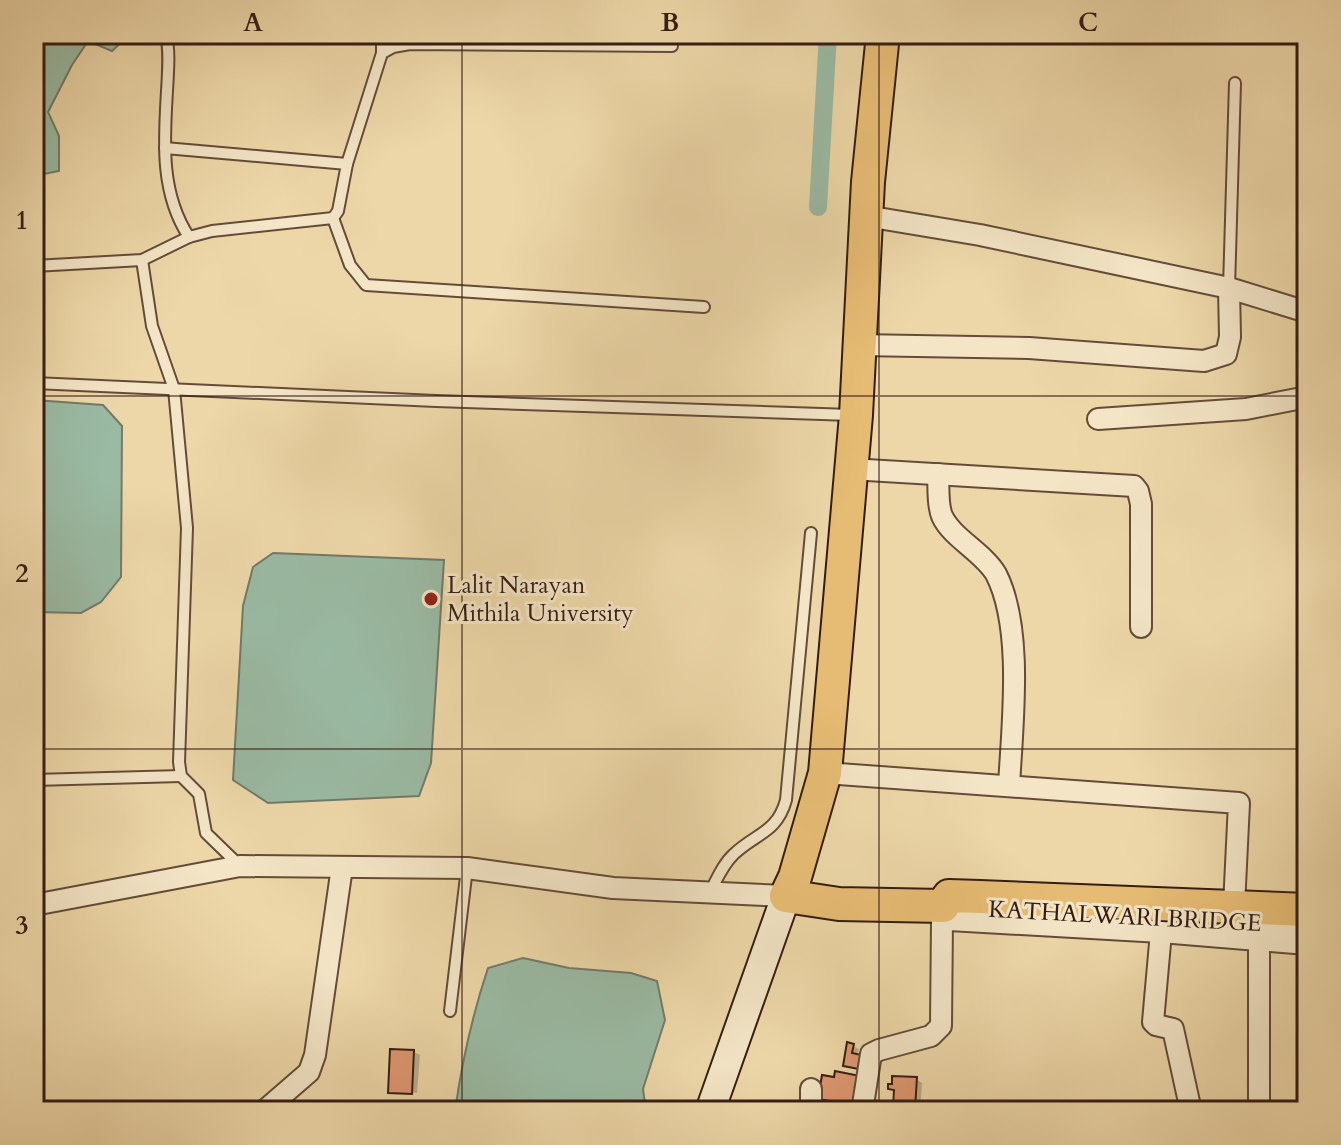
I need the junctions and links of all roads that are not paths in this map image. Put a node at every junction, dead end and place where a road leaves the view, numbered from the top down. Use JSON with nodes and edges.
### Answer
{"nodes":[{"id":1,"x":166,"y":34,"type":"edge"},
{"id":2,"x":382,"y":34,"type":"edge"},
{"id":3,"x":883,"y":34,"type":"edge"},
{"id":4,"x":672,"y":46,"type":"dead end"},
{"id":5,"x":382,"y":53,"type":"junction"},
{"id":6,"x":1235,"y":83,"type":"dead end"},
{"id":7,"x":165,"y":148,"type":"junction"},
{"id":8,"x":347,"y":164,"type":"junction"},
{"id":9,"x":866,"y":216,"type":"junction"},
{"id":10,"x":333,"y":218,"type":"junction"},
{"id":11,"x":189,"y":237,"type":"junction"},
{"id":12,"x":142,"y":260,"type":"junction"},
{"id":13,"x":34,"y":266,"type":"edge"},
{"id":14,"x":1229,"y":288,"type":"junction"},
{"id":15,"x":704,"y":307,"type":"dead end"},
{"id":16,"x":1307,"y":312,"type":"edge"},
{"id":17,"x":859,"y":345,"type":"junction"},
{"id":18,"x":34,"y":383,"type":"edge"},
{"id":19,"x":174,"y":389,"type":"junction"},
{"id":20,"x":1307,"y":397,"type":"edge"},
{"id":21,"x":856,"y":415,"type":"junction"},
{"id":22,"x":1098,"y":419,"type":"dead end"},
{"id":23,"x":850,"y":469,"type":"junction"},
{"id":24,"x":938,"y":474,"type":"junction"},
{"id":25,"x":811,"y":533,"type":"dead end"},
{"id":26,"x":1141,"y":627,"type":"dead end"},
{"id":27,"x":825,"y":773,"type":"junction"},
{"id":28,"x":181,"y":776,"type":"junction"},
{"id":29,"x":34,"y":780,"type":"edge"},
{"id":30,"x":1009,"y":786,"type":"junction"},
{"id":31,"x":240,"y":866,"type":"junction"},
{"id":32,"x":342,"y":867,"type":"junction"},
{"id":33,"x":467,"y":868,"type":"junction"},
{"id":34,"x":709,"y":894,"type":"junction"},
{"id":35,"x":786,"y":896,"type":"junction"},
{"id":36,"x":34,"y":905,"type":"edge"},
{"id":37,"x":1234,"y":906,"type":"junction"},
{"id":38,"x":1307,"y":909,"type":"edge"},
{"id":39,"x":942,"y":912,"type":"junction"},
{"id":40,"x":1307,"y":927,"type":"edge"},
{"id":41,"x":1161,"y":932,"type":"junction"},
{"id":42,"x":1259,"y":940,"type":"junction"},
{"id":43,"x":1307,"y":944,"type":"edge"},
{"id":44,"x":450,"y":1011,"type":"dead end"},
{"id":45,"x":811,"y":1089,"type":"dead end"},
{"id":46,"x":264,"y":1111,"type":"edge"},
{"id":47,"x":710,"y":1111,"type":"edge"},
{"id":48,"x":811,"y":1111,"type":"edge"},
{"id":49,"x":862,"y":1111,"type":"edge"},
{"id":50,"x":1191,"y":1111,"type":"edge"},
{"id":51,"x":1259,"y":1111,"type":"edge"}],
"edges":[{"from":1,"to":7,"type":"lane"},
{"from":2,"to":5,"type":"lane"},
{"from":3,"to":9,"type":"main road"},
{"from":4,"to":5,"type":"lane"},
{"from":5,"to":8,"type":"lane"},
{"from":6,"to":14,"type":"lane"},
{"from":7,"to":8,"type":"lane"},
{"from":7,"to":11,"type":"lane"},
{"from":8,"to":10,"type":"lane"},
{"from":9,"to":14,"type":"street"},
{"from":9,"to":17,"type":"main road"},
{"from":10,"to":11,"type":"lane"},
{"from":10,"to":15,"type":"lane"},
{"from":11,"to":12,"type":"lane"},
{"from":12,"to":13,"type":"lane"},
{"from":12,"to":19,"type":"lane"},
{"from":14,"to":16,"type":"street"},
{"from":14,"to":17,"type":"street"},
{"from":17,"to":21,"type":"main road"},
{"from":18,"to":19,"type":"lane"},
{"from":19,"to":21,"type":"lane"},
{"from":19,"to":28,"type":"lane"},
{"from":20,"to":22,"type":"street"},
{"from":21,"to":23,"type":"main road"},
{"from":23,"to":24,"type":"street"},
{"from":23,"to":27,"type":"main road"},
{"from":24,"to":26,"type":"street"},
{"from":24,"to":30,"type":"street"},
{"from":25,"to":34,"type":"lane"},
{"from":27,"to":30,"type":"street"},
{"from":27,"to":35,"type":"main road"},
{"from":28,"to":29,"type":"lane"},
{"from":28,"to":31,"type":"lane"},
{"from":30,"to":37,"type":"street"},
{"from":31,"to":32,"type":"street"},
{"from":31,"to":36,"type":"street"},
{"from":32,"to":33,"type":"street"},
{"from":32,"to":46,"type":"street"},
{"from":33,"to":34,"type":"street"},
{"from":33,"to":44,"type":"lane"},
{"from":34,"to":35,"type":"street"},
{"from":35,"to":39,"type":"main road"},
{"from":35,"to":47,"type":"main road"},
{"from":37,"to":38,"type":"main road"},
{"from":37,"to":39,"type":"main road"},
{"from":39,"to":40,"type":"main road","name":"KATHALWARI BRIDGE"},
{"from":39,"to":41,"type":"street"},
{"from":39,"to":49,"type":"street"},
{"from":41,"to":42,"type":"street"},
{"from":41,"to":50,"type":"street"},
{"from":42,"to":43,"type":"street"},
{"from":42,"to":51,"type":"street"},
{"from":45,"to":48,"type":"street"}]}
